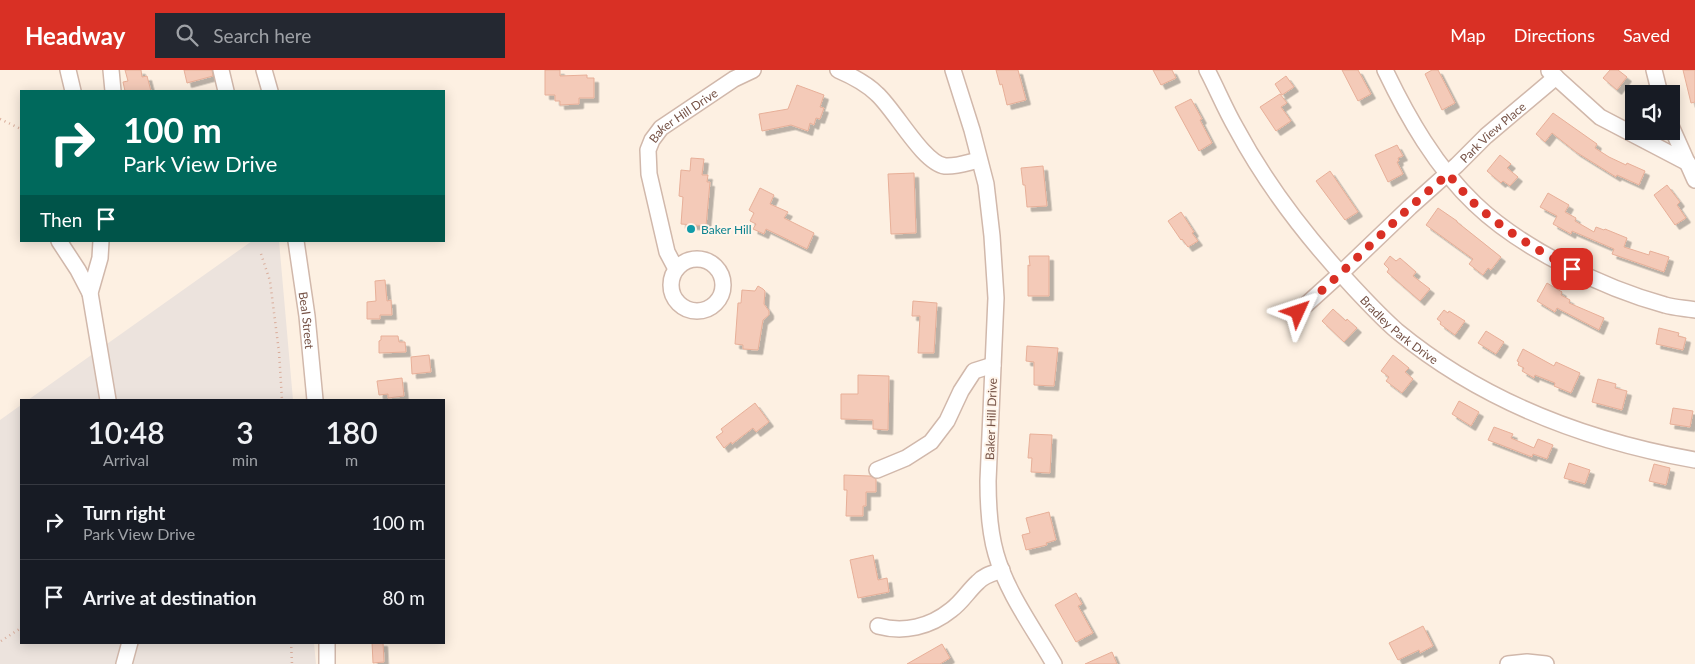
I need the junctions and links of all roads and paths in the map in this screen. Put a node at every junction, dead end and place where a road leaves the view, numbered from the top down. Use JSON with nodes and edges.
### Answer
{"nodes":[{"id":1,"x":68,"y":70,"type":"edge"},
{"id":2,"x":111,"y":70,"type":"edge"},
{"id":3,"x":221,"y":70,"type":"edge"},
{"id":4,"x":264,"y":70,"type":"edge"},
{"id":5,"x":753,"y":70,"type":"edge"},
{"id":6,"x":838,"y":70,"type":"edge"},
{"id":7,"x":953,"y":70,"type":"edge"},
{"id":8,"x":1207,"y":70,"type":"edge"},
{"id":9,"x":1385,"y":70,"type":"edge"},
{"id":10,"x":1654,"y":70,"type":"edge"},
{"id":11,"x":1552,"y":74,"type":"edge"},
{"id":12,"x":1658,"y":85,"type":"edge"},
{"id":13,"x":74,"y":90,"type":"edge"},
{"id":14,"x":113,"y":90,"type":"edge"},
{"id":15,"x":226,"y":90,"type":"edge"},
{"id":16,"x":270,"y":90,"type":"edge"},
{"id":17,"x":0,"y":119,"type":"edge"},
{"id":18,"x":20,"y":129,"type":"edge"},
{"id":19,"x":1677,"y":140,"type":"edge"},
{"id":20,"x":979,"y":160,"type":"junction"},
{"id":21,"x":1688,"y":164,"type":"junction"},
{"id":22,"x":1448,"y":174,"type":"junction"},
{"id":23,"x":1695,"y":180,"type":"edge"},
{"id":24,"x":60,"y":242,"type":"edge"},
{"id":25,"x":101,"y":242,"type":"edge"},
{"id":26,"x":296,"y":242,"type":"edge"},
{"id":27,"x":261,"y":254,"type":"dead end"},
{"id":28,"x":676,"y":269,"type":"dead end"},
{"id":29,"x":1340,"y":274,"type":"junction"},
{"id":30,"x":90,"y":293,"type":"junction"},
{"id":31,"x":1695,"y":310,"type":"edge"},
{"id":32,"x":1298,"y":312,"type":"dead end"},
{"id":33,"x":993,"y":366,"type":"junction"},
{"id":34,"x":108,"y":399,"type":"edge"},
{"id":35,"x":282,"y":399,"type":"edge"},
{"id":36,"x":316,"y":399,"type":"edge"},
{"id":37,"x":1695,"y":460,"type":"edge"},
{"id":38,"x":877,"y":470,"type":"dead end"},
{"id":39,"x":1002,"y":570,"type":"junction"},
{"id":40,"x":878,"y":626,"type":"dead end"},
{"id":41,"x":20,"y":629,"type":"edge"},
{"id":42,"x":1,"y":641,"type":"edge"},
{"id":43,"x":129,"y":644,"type":"edge"},
{"id":44,"x":291,"y":644,"type":"edge"},
{"id":45,"x":327,"y":644,"type":"edge"},
{"id":46,"x":124,"y":664,"type":"edge"},
{"id":47,"x":292,"y":664,"type":"edge"},
{"id":48,"x":327,"y":664,"type":"edge"},
{"id":49,"x":1054,"y":664,"type":"edge"},
{"id":50,"x":1508,"y":664,"type":"edge"},
{"id":51,"x":1546,"y":664,"type":"edge"}],
"edges":[{"from":1,"to":13,"type":"street"},
{"from":2,"to":14,"type":"street"},
{"from":3,"to":15,"type":"street"},
{"from":4,"to":16,"type":"street"},
{"from":5,"to":28,"type":"street","name":"Baker Hill Drive"},
{"from":6,"to":20,"type":"street"},
{"from":7,"to":20,"type":"street","name":"Baker Hill Drive"},
{"from":8,"to":29,"type":"street","name":"Bradley Park Drive"},
{"from":9,"to":22,"type":"street"},
{"from":10,"to":12,"type":"street"},
{"from":11,"to":21,"type":"street"},
{"from":11,"to":22,"type":"street","name":"Park View Place"},
{"from":17,"to":18,"type":"path"},
{"from":19,"to":21,"type":"street"},
{"from":20,"to":33,"type":"street","name":"Baker Hill Drive"},
{"from":21,"to":23,"type":"street"},
{"from":22,"to":29,"type":"street","name":"Park View Place"},
{"from":22,"to":31,"type":"street"},
{"from":24,"to":30,"type":"street"},
{"from":25,"to":30,"type":"street"},
{"from":26,"to":36,"type":"street","name":"Beal Street"},
{"from":27,"to":35,"type":"path"},
{"from":29,"to":32,"type":"street","name":"Park View Place"},
{"from":29,"to":37,"type":"street","name":"Bradley Park Drive"},
{"from":30,"to":34,"type":"street"},
{"from":33,"to":38,"type":"street"},
{"from":33,"to":39,"type":"street","name":"Baker Hill Drive"},
{"from":39,"to":40,"type":"street"},
{"from":39,"to":49,"type":"street","name":"Baker Hill Drive"},
{"from":41,"to":42,"type":"path"},
{"from":43,"to":46,"type":"street"},
{"from":44,"to":47,"type":"path"},
{"from":45,"to":48,"type":"street"},
{"from":50,"to":51,"type":"street"}]}
